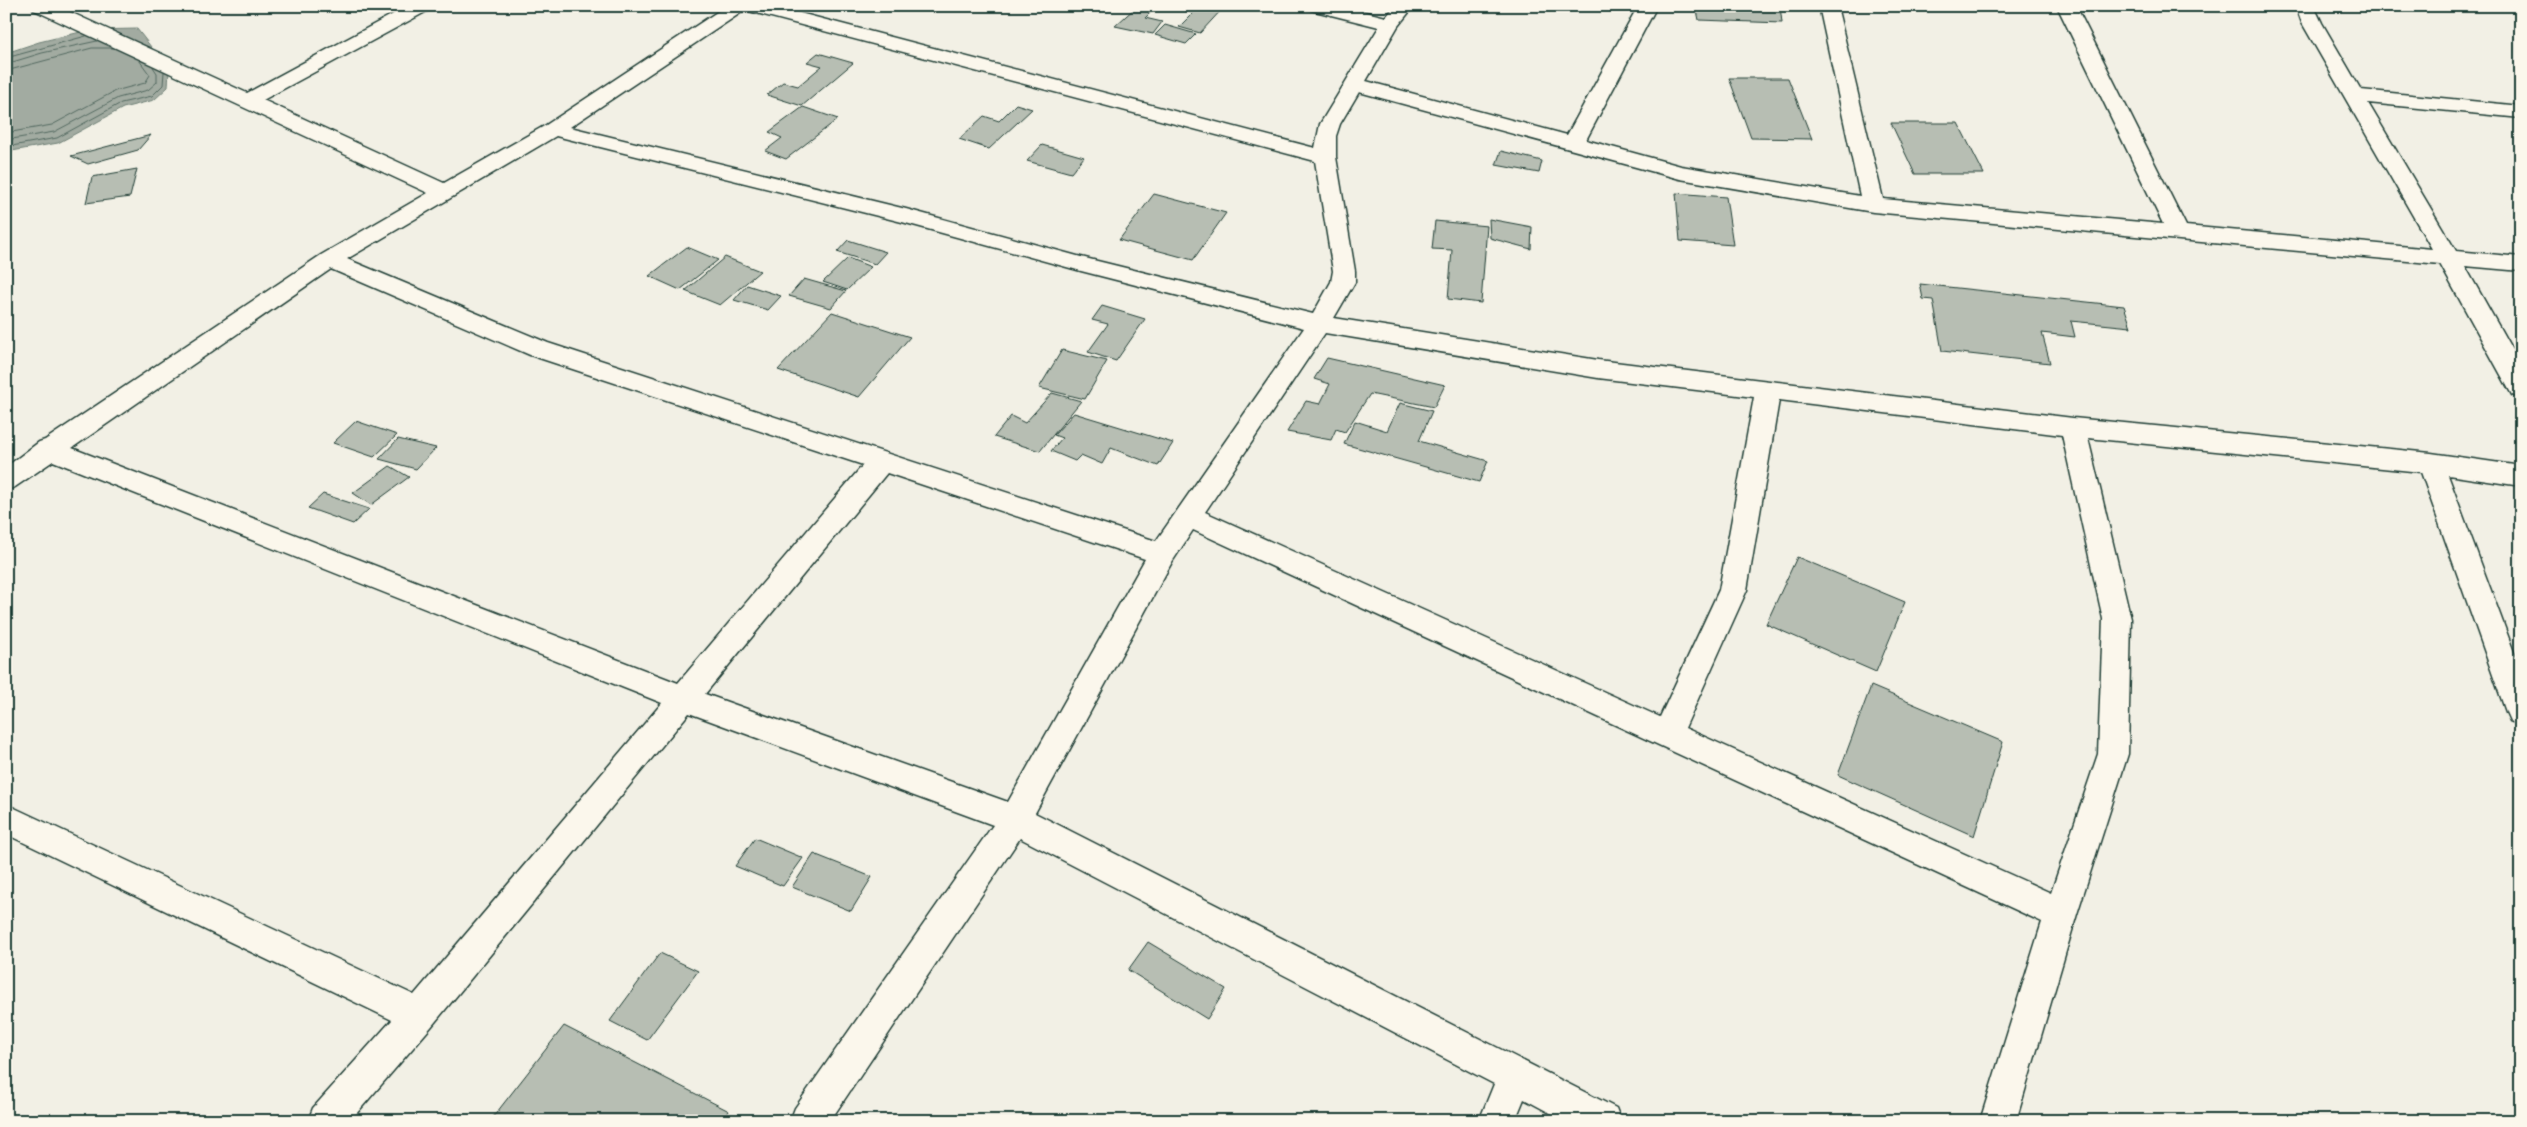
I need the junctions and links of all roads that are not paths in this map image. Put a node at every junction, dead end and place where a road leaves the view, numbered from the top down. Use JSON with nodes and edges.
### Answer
{"nodes":[{"id":1,"x":42,"y":6,"type":"edge"},
{"id":2,"x":422,"y":6,"type":"edge"},
{"id":3,"x":739,"y":6,"type":"edge"},
{"id":4,"x":750,"y":6,"type":"edge"},
{"id":5,"x":1318,"y":6,"type":"edge"},
{"id":6,"x":1648,"y":6,"type":"edge"},
{"id":7,"x":1828,"y":6,"type":"edge"},
{"id":8,"x":2066,"y":6,"type":"edge"},
{"id":9,"x":2305,"y":6,"type":"edge"},
{"id":10,"x":1398,"y":15,"type":"edge"},
{"id":11,"x":1354,"y":84,"type":"junction"},
{"id":12,"x":2354,"y":95,"type":"junction"},
{"id":13,"x":247,"y":101,"type":"junction"},
{"id":14,"x":2521,"y":112,"type":"edge"},
{"id":15,"x":553,"y":129,"type":"junction"},
{"id":16,"x":1574,"y":142,"type":"junction"},
{"id":17,"x":1325,"y":157,"type":"junction"},
{"id":18,"x":446,"y":192,"type":"junction"},
{"id":19,"x":1873,"y":205,"type":"junction"},
{"id":20,"x":2178,"y":234,"type":"junction"},
{"id":21,"x":2448,"y":257,"type":"junction"},
{"id":22,"x":329,"y":260,"type":"junction"},
{"id":23,"x":2521,"y":264,"type":"edge"},
{"id":24,"x":1319,"y":324,"type":"junction"},
{"id":25,"x":2521,"y":389,"type":"edge"},
{"id":26,"x":1768,"y":390,"type":"junction"},
{"id":27,"x":2073,"y":426,"type":"junction"},
{"id":28,"x":48,"y":449,"type":"junction"},
{"id":29,"x":882,"y":462,"type":"junction"},
{"id":30,"x":2431,"y":463,"type":"junction"},
{"id":31,"x":2521,"y":476,"type":"edge"},
{"id":32,"x":6,"y":480,"type":"edge"},
{"id":33,"x":1188,"y":516,"type":"junction"},
{"id":34,"x":1162,"y":554,"type":"junction"},
{"id":35,"x":685,"y":699,"type":"junction"},
{"id":36,"x":2521,"y":712,"type":"edge"},
{"id":37,"x":1667,"y":734,"type":"junction"},
{"id":38,"x":6,"y":818,"type":"edge"},
{"id":39,"x":1014,"y":820,"type":"junction"},
{"id":40,"x":2061,"y":914,"type":"junction"},
{"id":41,"x":419,"y":1016,"type":"junction"},
{"id":42,"x":1516,"y":1076,"type":"junction"},
{"id":43,"x":326,"y":1121,"type":"edge"},
{"id":44,"x":808,"y":1121,"type":"edge"},
{"id":45,"x":1496,"y":1121,"type":"edge"},
{"id":46,"x":1603,"y":1121,"type":"edge"},
{"id":47,"x":1998,"y":1121,"type":"edge"}],
"edges":[{"from":1,"to":13,"type":"street"},
{"from":2,"to":13,"type":"street"},
{"from":3,"to":15,"type":"street"},
{"from":4,"to":17,"type":"street"},
{"from":5,"to":10,"type":"street"},
{"from":6,"to":16,"type":"street"},
{"from":7,"to":19,"type":"street"},
{"from":8,"to":20,"type":"street"},
{"from":9,"to":12,"type":"street"},
{"from":10,"to":11,"type":"street"},
{"from":11,"to":16,"type":"street"},
{"from":11,"to":17,"type":"street"},
{"from":12,"to":14,"type":"street"},
{"from":12,"to":21,"type":"street"},
{"from":13,"to":18,"type":"street"},
{"from":15,"to":18,"type":"street"},
{"from":15,"to":24,"type":"street"},
{"from":16,"to":19,"type":"street"},
{"from":17,"to":24,"type":"street"},
{"from":18,"to":22,"type":"street"},
{"from":19,"to":20,"type":"street"},
{"from":20,"to":21,"type":"street"},
{"from":21,"to":23,"type":"street"},
{"from":21,"to":25,"type":"street"},
{"from":22,"to":28,"type":"street"},
{"from":22,"to":29,"type":"street"},
{"from":24,"to":26,"type":"street"},
{"from":24,"to":33,"type":"street"},
{"from":26,"to":27,"type":"street"},
{"from":26,"to":37,"type":"street"},
{"from":27,"to":30,"type":"street"},
{"from":27,"to":40,"type":"street"},
{"from":28,"to":32,"type":"street"},
{"from":28,"to":35,"type":"street"},
{"from":29,"to":34,"type":"street"},
{"from":29,"to":35,"type":"street"},
{"from":30,"to":31,"type":"street"},
{"from":30,"to":36,"type":"street"},
{"from":33,"to":34,"type":"street"},
{"from":33,"to":37,"type":"street"},
{"from":34,"to":39,"type":"street"},
{"from":35,"to":39,"type":"street"},
{"from":35,"to":41,"type":"street"},
{"from":37,"to":40,"type":"street"},
{"from":38,"to":41,"type":"street"},
{"from":39,"to":42,"type":"street"},
{"from":39,"to":44,"type":"street"},
{"from":40,"to":47,"type":"street"},
{"from":41,"to":43,"type":"street"},
{"from":42,"to":45,"type":"street"},
{"from":42,"to":46,"type":"street"}]}
